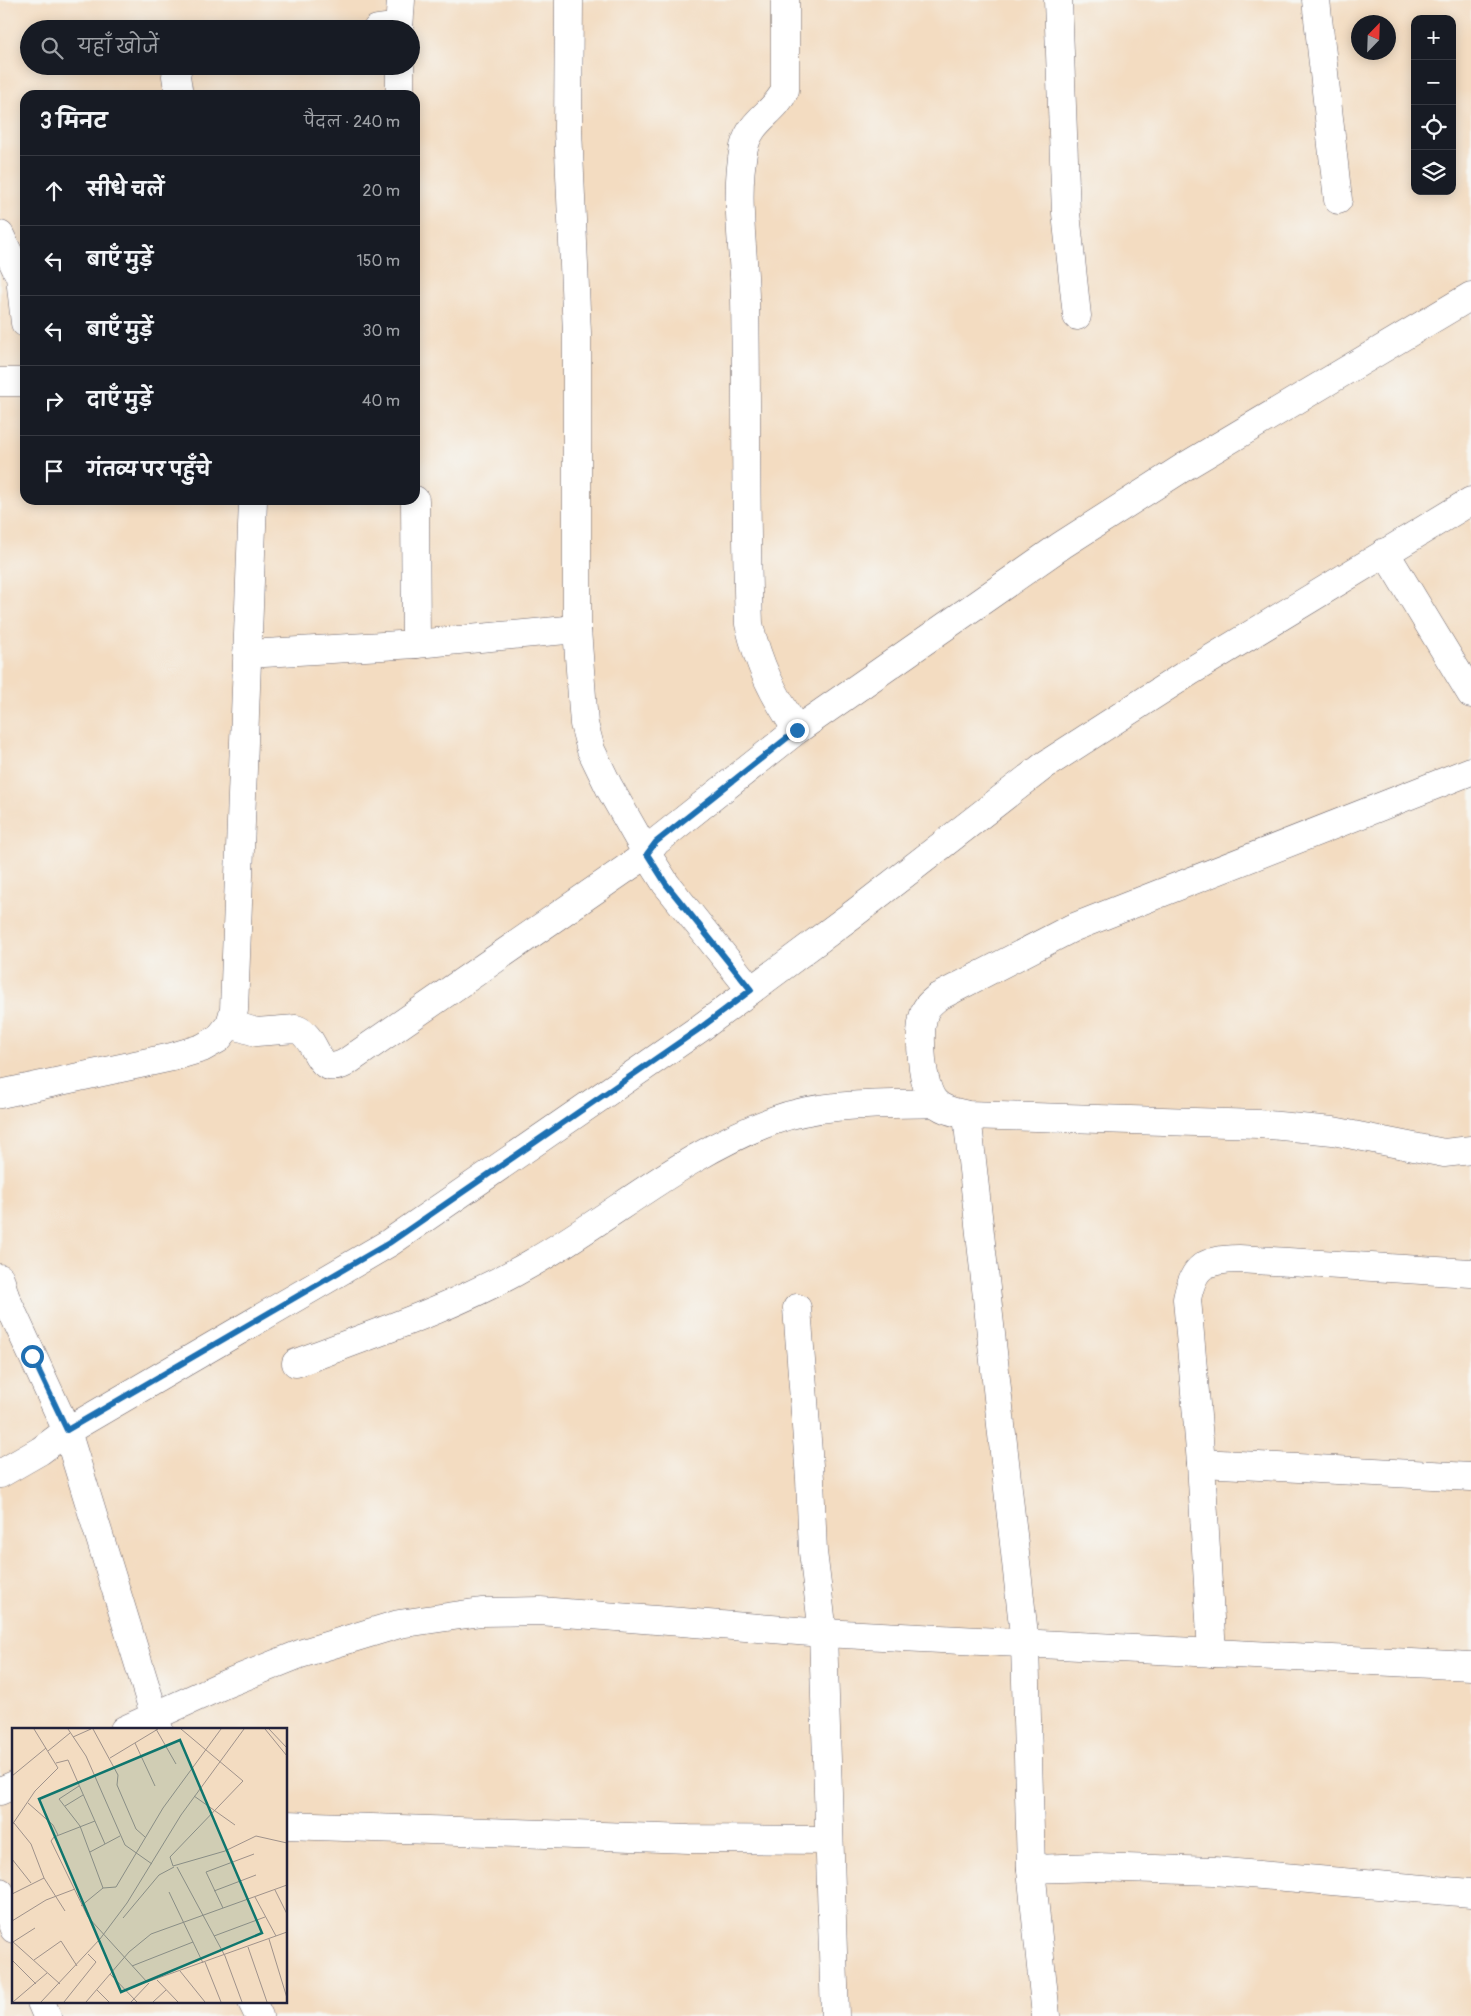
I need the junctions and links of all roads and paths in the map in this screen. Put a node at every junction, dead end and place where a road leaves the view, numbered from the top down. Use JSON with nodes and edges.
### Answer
{"nodes":[{"id":1,"x":569,"y":0,"type":"edge"},
{"id":2,"x":785,"y":0,"type":"edge"},
{"id":3,"x":1058,"y":0,"type":"edge"},
{"id":4,"x":1316,"y":0,"type":"edge"},
{"id":5,"x":176,"y":75,"type":"edge"},
{"id":6,"x":400,"y":75,"type":"edge"},
{"id":7,"x":178,"y":90,"type":"edge"},
{"id":8,"x":400,"y":90,"type":"edge"},
{"id":9,"x":1338,"y":200,"type":"dead end"},
{"id":10,"x":0,"y":235,"type":"edge"},
{"id":11,"x":20,"y":277,"type":"edge"},
{"id":12,"x":1471,"y":296,"type":"edge"},
{"id":13,"x":1076,"y":316,"type":"dead end"},
{"id":14,"x":0,"y":382,"type":"edge"},
{"id":15,"x":20,"y":382,"type":"edge"},
{"id":16,"x":1471,"y":501,"type":"edge"},
{"id":17,"x":253,"y":505,"type":"edge"},
{"id":18,"x":415,"y":505,"type":"edge"},
{"id":19,"x":1385,"y":552,"type":"junction"},
{"id":20,"x":577,"y":629,"type":"junction"},
{"id":21,"x":416,"y":644,"type":"junction"},
{"id":22,"x":247,"y":654,"type":"junction"},
{"id":23,"x":1471,"y":694,"type":"edge"},
{"id":24,"x":797,"y":730,"type":"junction"},
{"id":25,"x":1471,"y":771,"type":"edge"},
{"id":26,"x":647,"y":854,"type":"junction"},
{"id":27,"x":751,"y":990,"type":"junction"},
{"id":28,"x":230,"y":1024,"type":"junction"},
{"id":29,"x":0,"y":1094,"type":"edge"},
{"id":30,"x":936,"y":1103,"type":"junction"},
{"id":31,"x":967,"y":1115,"type":"junction"},
{"id":32,"x":1471,"y":1150,"type":"edge"},
{"id":33,"x":1471,"y":1273,"type":"edge"},
{"id":34,"x":0,"y":1278,"type":"edge"},
{"id":35,"x":797,"y":1308,"type":"dead end"},
{"id":36,"x":296,"y":1364,"type":"dead end"},
{"id":37,"x":67,"y":1430,"type":"junction"},
{"id":38,"x":1200,"y":1463,"type":"junction"},
{"id":39,"x":0,"y":1474,"type":"edge"},
{"id":40,"x":1471,"y":1477,"type":"edge"},
{"id":41,"x":823,"y":1633,"type":"junction"},
{"id":42,"x":1025,"y":1644,"type":"junction"},
{"id":43,"x":1212,"y":1653,"type":"junction"},
{"id":44,"x":1471,"y":1666,"type":"edge"},
{"id":45,"x":156,"y":1722,"type":"edge"},
{"id":46,"x":132,"y":1728,"type":"edge"},
{"id":47,"x":12,"y":1785,"type":"edge"},
{"id":48,"x":0,"y":1791,"type":"edge"},
{"id":49,"x":288,"y":1825,"type":"edge"},
{"id":50,"x":828,"y":1840,"type":"junction"},
{"id":51,"x":1031,"y":1868,"type":"junction"},
{"id":52,"x":0,"y":1892,"type":"edge"},
{"id":53,"x":1471,"y":1893,"type":"edge"},
{"id":54,"x":12,"y":1924,"type":"edge"},
{"id":55,"x":42,"y":2004,"type":"edge"},
{"id":56,"x":253,"y":2004,"type":"edge"},
{"id":57,"x":46,"y":2016,"type":"edge"},
{"id":58,"x":259,"y":2016,"type":"edge"},
{"id":59,"x":835,"y":2016,"type":"edge"},
{"id":60,"x":1046,"y":2016,"type":"edge"}],
"edges":[{"from":1,"to":20,"type":"street"},
{"from":2,"to":24,"type":"street"},
{"from":3,"to":13,"type":"street"},
{"from":4,"to":9,"type":"street"},
{"from":5,"to":7,"type":"street"},
{"from":6,"to":8,"type":"street"},
{"from":10,"to":11,"type":"street"},
{"from":12,"to":24,"type":"street"},
{"from":14,"to":15,"type":"street"},
{"from":16,"to":19,"type":"street"},
{"from":17,"to":22,"type":"street"},
{"from":18,"to":21,"type":"street"},
{"from":19,"to":23,"type":"street"},
{"from":19,"to":27,"type":"street"},
{"from":20,"to":21,"type":"street"},
{"from":20,"to":26,"type":"street"},
{"from":21,"to":22,"type":"street"},
{"from":22,"to":28,"type":"street"},
{"from":24,"to":26,"type":"street"},
{"from":25,"to":30,"type":"street"},
{"from":26,"to":27,"type":"street"},
{"from":26,"to":28,"type":"street"},
{"from":27,"to":37,"type":"street"},
{"from":28,"to":29,"type":"street"},
{"from":30,"to":31,"type":"street"},
{"from":30,"to":36,"type":"street"},
{"from":31,"to":32,"type":"street"},
{"from":31,"to":42,"type":"street"},
{"from":33,"to":38,"type":"street"},
{"from":34,"to":37,"type":"street"},
{"from":35,"to":41,"type":"street"},
{"from":37,"to":39,"type":"street"},
{"from":37,"to":45,"type":"street"},
{"from":38,"to":40,"type":"street"},
{"from":38,"to":43,"type":"street"},
{"from":41,"to":42,"type":"street"},
{"from":41,"to":45,"type":"street"},
{"from":41,"to":50,"type":"street"},
{"from":42,"to":43,"type":"street"},
{"from":42,"to":51,"type":"street"},
{"from":43,"to":44,"type":"street"},
{"from":45,"to":46,"type":"street"},
{"from":47,"to":48,"type":"street"},
{"from":49,"to":50,"type":"street"},
{"from":50,"to":59,"type":"street"},
{"from":51,"to":53,"type":"street"},
{"from":51,"to":60,"type":"street"},
{"from":52,"to":54,"type":"street"},
{"from":55,"to":57,"type":"street"},
{"from":56,"to":58,"type":"street"}]}
